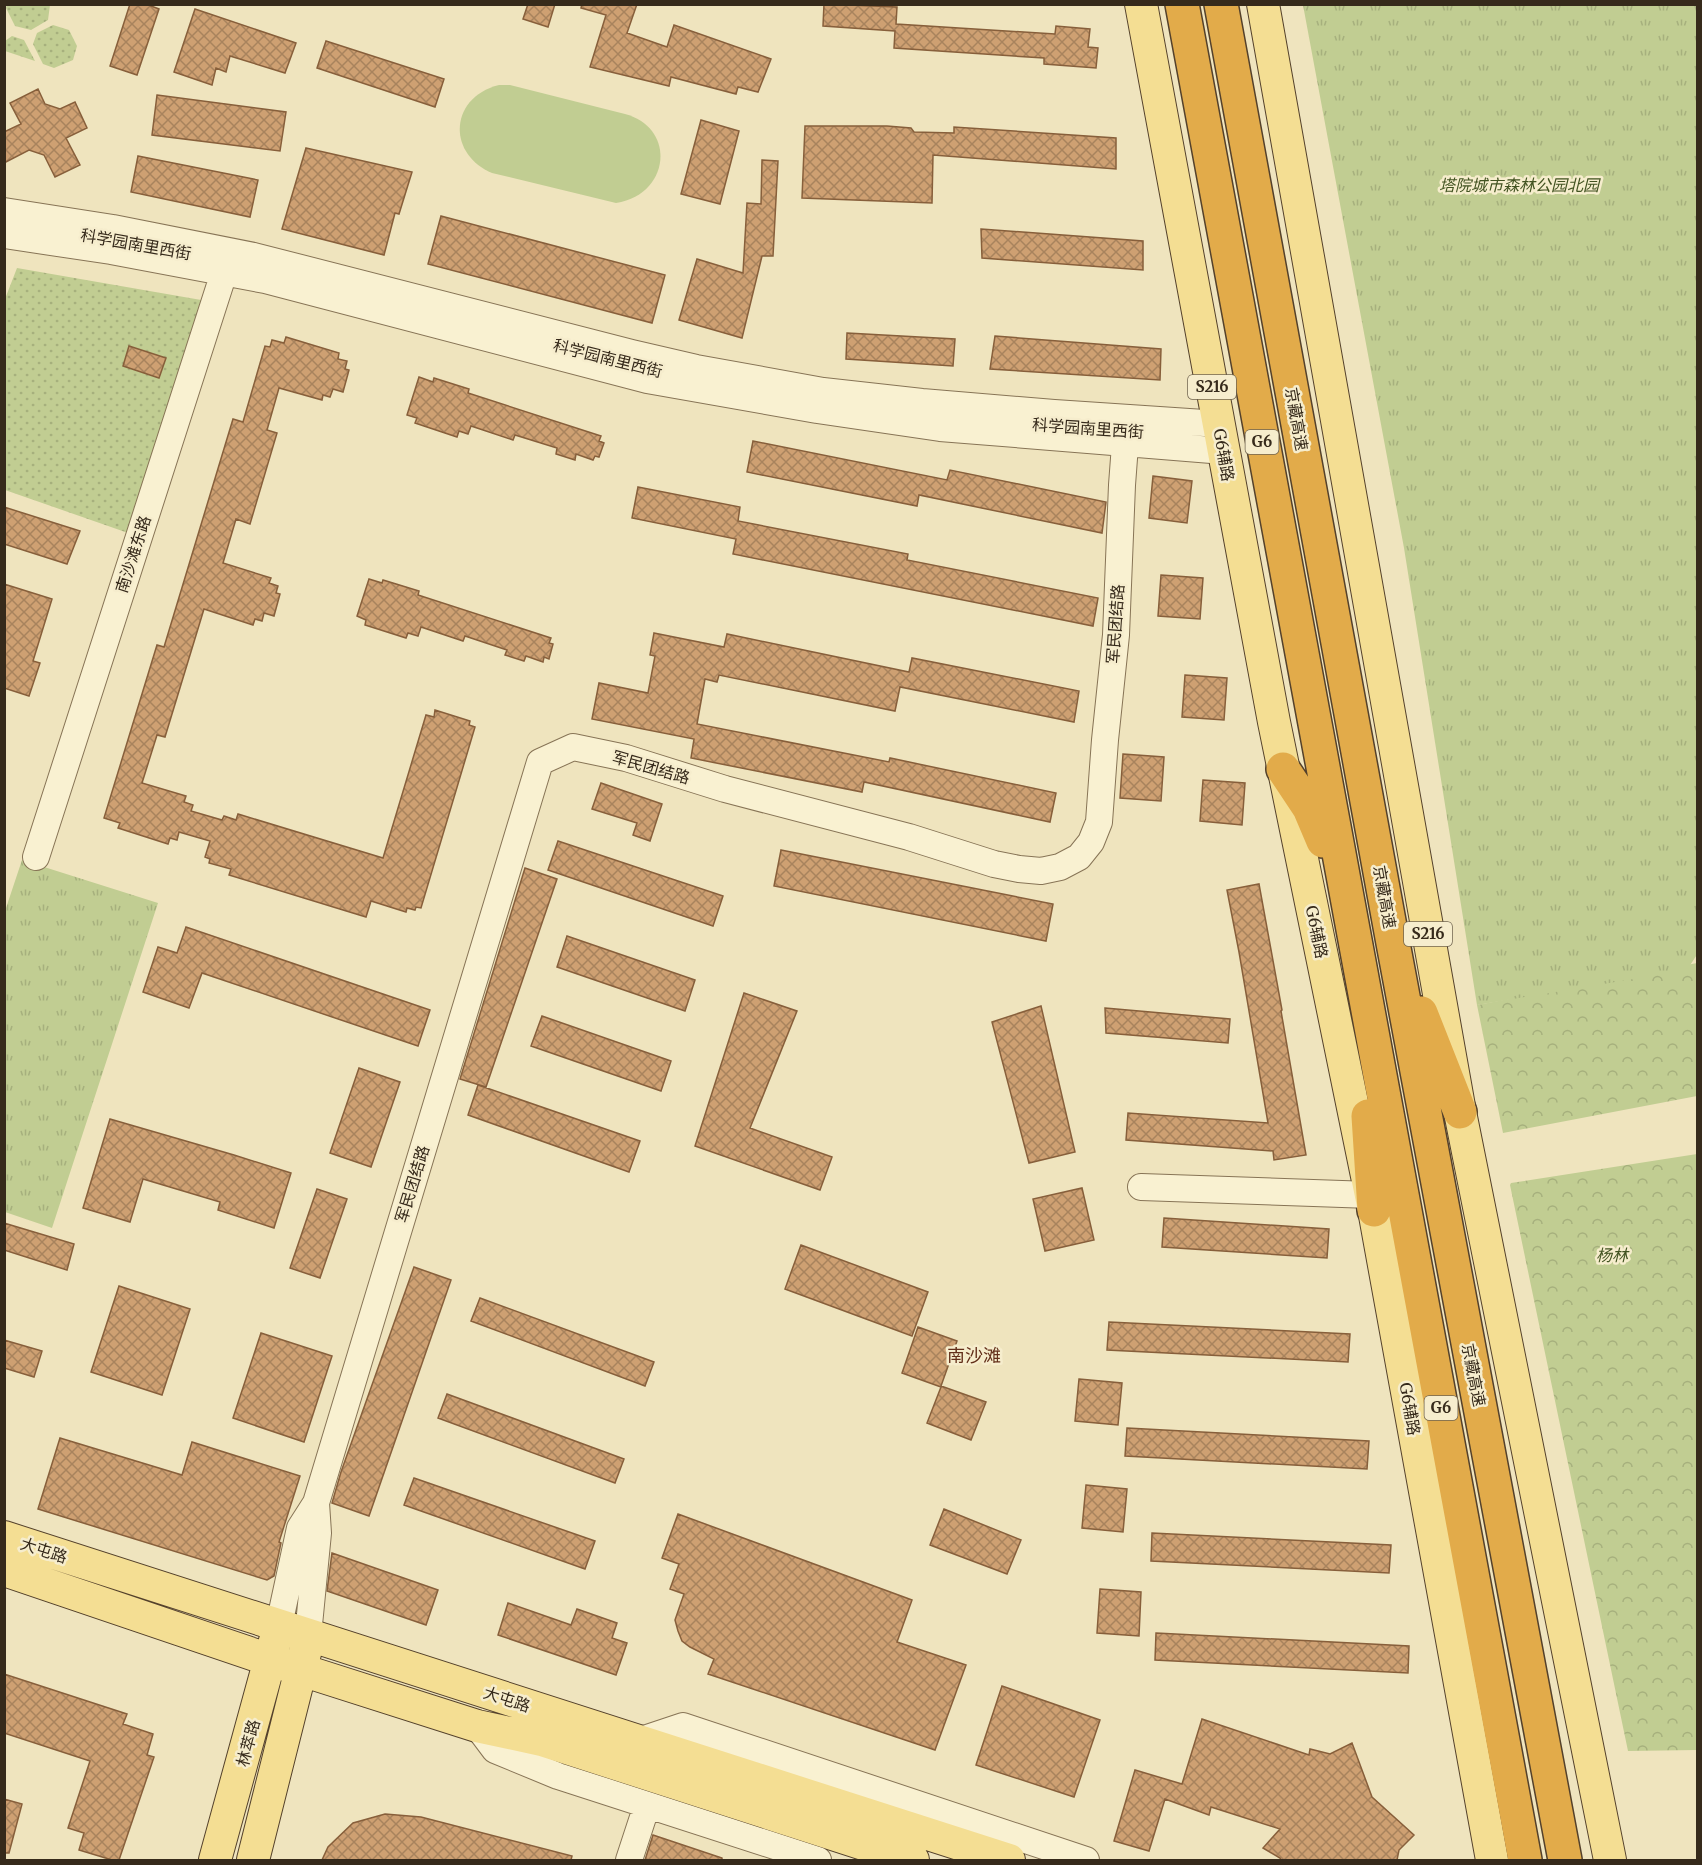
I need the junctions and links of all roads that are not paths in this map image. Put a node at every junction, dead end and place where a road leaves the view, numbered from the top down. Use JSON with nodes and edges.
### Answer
{"nodes":[{"id":1,"x":1142,"y":4,"type":"edge"},
{"id":2,"x":1182,"y":4,"type":"edge"},
{"id":3,"x":1263,"y":4,"type":"edge"},
{"id":4,"x":1223,"y":8,"type":"edge"},
{"id":5,"x":4,"y":211,"type":"edge"},
{"id":6,"x":4,"y":222,"type":"edge"},
{"id":7,"x":4,"y":235,"type":"edge"},
{"id":8,"x":227,"y":261,"type":"junction"},
{"id":9,"x":1126,"y":431,"type":"junction"},
{"id":10,"x":1221,"y":438,"type":"junction"},
{"id":11,"x":1283,"y":769,"type":"junction"},
{"id":12,"x":36,"y":857,"type":"dead end"},
{"id":13,"x":1342,"y":879,"type":"junction"},
{"id":14,"x":1393,"y":944,"type":"junction"},
{"id":15,"x":1356,"y":956,"type":"junction"},
{"id":16,"x":1460,"y":1112,"type":"junction"},
{"id":17,"x":1141,"y":1187,"type":"dead end"},
{"id":18,"x":1373,"y":1202,"type":"junction"},
{"id":19,"x":316,"y":1503,"type":"junction"},
{"id":20,"x":4,"y":1537,"type":"edge"},
{"id":21,"x":12,"y":1578,"type":"edge"},
{"id":22,"x":279,"y":1626,"type":"junction"},
{"id":23,"x":309,"y":1635,"type":"junction"},
{"id":24,"x":270,"y":1660,"type":"junction"},
{"id":25,"x":302,"y":1669,"type":"junction"},
{"id":26,"x":255,"y":1717,"type":"junction"},
{"id":27,"x":477,"y":1726,"type":"junction"},
{"id":28,"x":287,"y":1727,"type":"junction"},
{"id":29,"x":639,"y":1741,"type":"junction"},
{"id":30,"x":646,"y":1805,"type":"junction"},
{"id":31,"x":215,"y":1860,"type":"edge"},
{"id":32,"x":253,"y":1860,"type":"edge"},
{"id":33,"x":629,"y":1860,"type":"edge"},
{"id":34,"x":818,"y":1860,"type":"edge"},
{"id":35,"x":913,"y":1860,"type":"edge"},
{"id":36,"x":1009,"y":1860,"type":"edge"},
{"id":37,"x":1086,"y":1860,"type":"edge"},
{"id":38,"x":1492,"y":1860,"type":"edge"},
{"id":39,"x":1525,"y":1860,"type":"edge"},
{"id":40,"x":1565,"y":1860,"type":"edge"},
{"id":41,"x":1610,"y":1860,"type":"edge"}],
"edges":[{"from":1,"to":10,"type":"main road","name":"G6辅路","number":"S216"},
{"from":2,"to":13,"type":"highway","number":"G6"},
{"from":3,"to":16,"type":"main road","number":"S216"},
{"from":4,"to":14,"type":"highway","name":"京藏高速","number":"G6"},
{"from":5,"to":8,"type":"street"},
{"from":6,"to":8,"type":"street","name":"科学园南里西街"},
{"from":7,"to":8,"type":"street"},
{"from":8,"to":9,"type":"street","name":"科学园南里西街"},
{"from":8,"to":12,"type":"street","name":"南沙滩东路"},
{"from":9,"to":10,"type":"street","name":"科学园南里西街"},
{"from":9,"to":19,"type":"street","name":"军民团结路"},
{"from":10,"to":11,"type":"main road","name":"G6辅路","number":"S216"},
{"from":11,"to":13,"type":"highway"},
{"from":11,"to":18,"type":"main road","name":"G6辅路","number":"S216"},
{"from":13,"to":15,"type":"highway","number":"G6"},
{"from":14,"to":16,"type":"highway"},
{"from":14,"to":40,"type":"highway","name":"京藏高速","number":"G6"},
{"from":15,"to":18,"type":"highway"},
{"from":15,"to":39,"type":"highway","number":"G6"},
{"from":16,"to":41,"type":"main road","number":"S216"},
{"from":17,"to":18,"type":"street"},
{"from":18,"to":38,"type":"main road","name":"G6辅路","number":"S216"},
{"from":19,"to":22,"type":"street","name":"军民团结路"},
{"from":19,"to":23,"type":"street","name":"军民团结路"},
{"from":20,"to":22,"type":"main road","name":"大屯路"},
{"from":21,"to":24,"type":"main road","name":"大屯路"},
{"from":22,"to":23,"type":"main road","name":"大屯路"},
{"from":22,"to":24,"type":"main road","name":"林萃路"},
{"from":23,"to":25,"type":"main road","name":"林萃路"},
{"from":23,"to":29,"type":"main road","name":"大屯路"},
{"from":24,"to":25,"type":"main road","name":"大屯路"},
{"from":24,"to":26,"type":"main road","name":"林萃路"},
{"from":25,"to":27,"type":"main road","name":"大屯路"},
{"from":25,"to":28,"type":"main road","name":"林萃路"},
{"from":26,"to":28,"type":"main road"},
{"from":26,"to":31,"type":"main road","name":"林萃路"},
{"from":27,"to":30,"type":"street"},
{"from":27,"to":35,"type":"main road","name":"大屯路"},
{"from":28,"to":32,"type":"main road","name":"林萃路"},
{"from":29,"to":36,"type":"main road","name":"大屯路"},
{"from":29,"to":37,"type":"street"},
{"from":30,"to":33,"type":"street"},
{"from":30,"to":34,"type":"street"}]}
